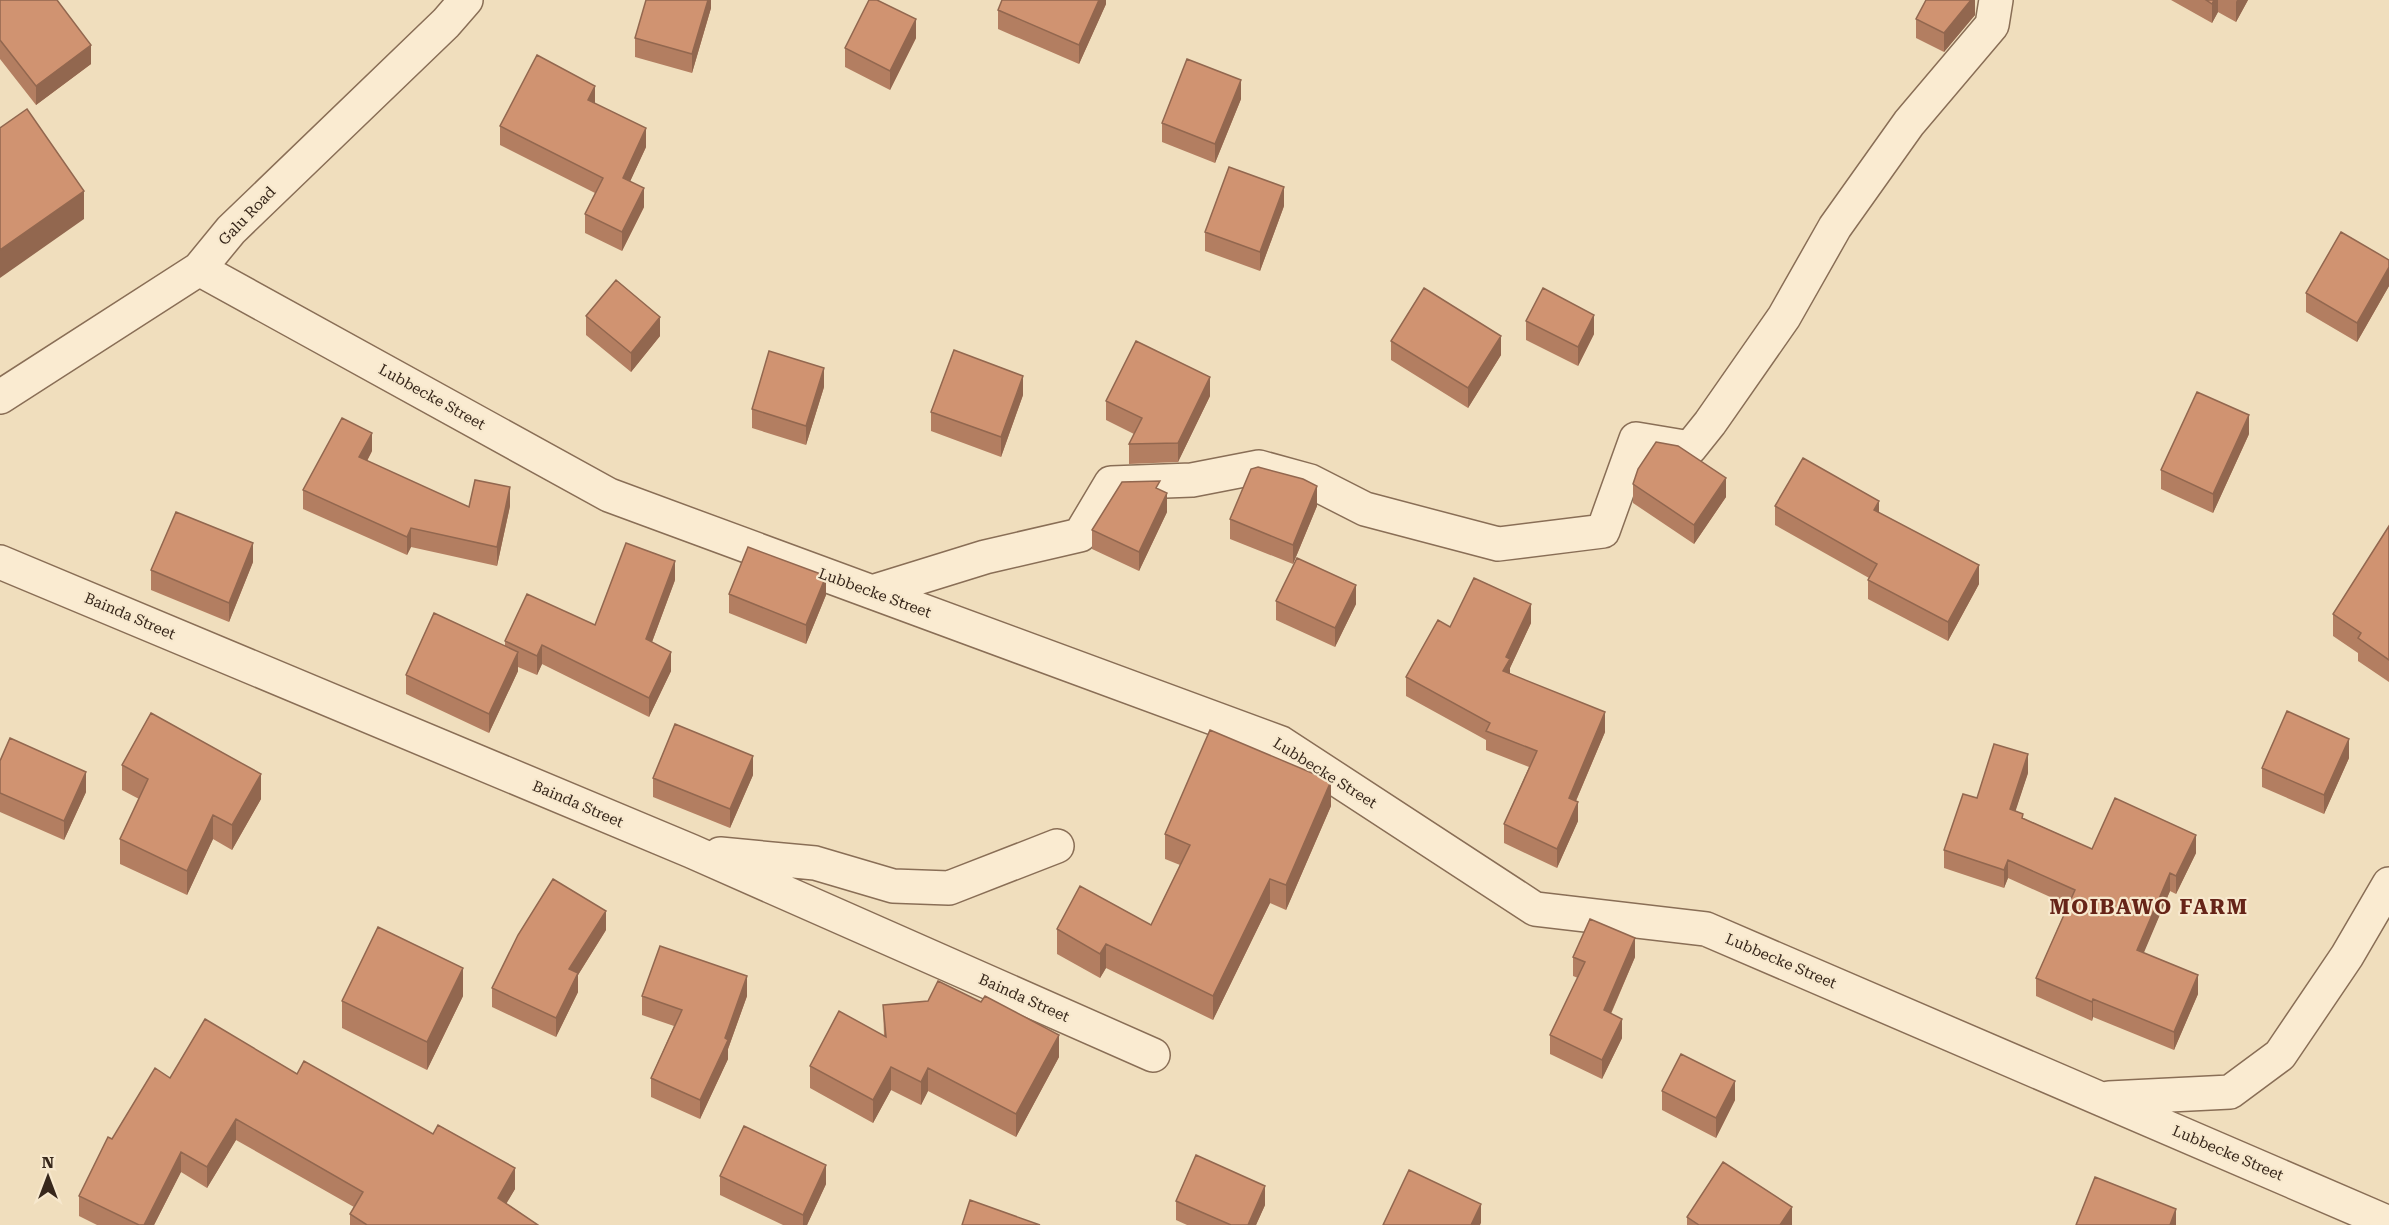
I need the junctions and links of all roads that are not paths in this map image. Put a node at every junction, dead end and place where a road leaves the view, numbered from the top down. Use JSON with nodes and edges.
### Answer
{"nodes":[{"id":1,"x":466,"y":0,"type":"edge"},
{"id":2,"x":1996,"y":0,"type":"edge"},
{"id":3,"x":199,"y":269,"type":"junction"},
{"id":4,"x":0,"y":397,"type":"edge"},
{"id":5,"x":0,"y":562,"type":"edge"},
{"id":6,"x":872,"y":592,"type":"junction"},
{"id":7,"x":1057,"y":846,"type":"dead end"},
{"id":8,"x":691,"y":851,"type":"junction"},
{"id":9,"x":2389,"y":884,"type":"edge"},
{"id":10,"x":1153,"y":1055,"type":"dead end"},
{"id":11,"x":2102,"y":1099,"type":"junction"},
{"id":12,"x":2389,"y":1222,"type":"edge"}],
"edges":[{"from":1,"to":3,"type":"street","name":"Galu Road"},
{"from":2,"to":6,"type":"street"},
{"from":3,"to":4,"type":"street","name":"Galu Road"},
{"from":3,"to":6,"type":"street","name":"Lubbecke Street"},
{"from":5,"to":8,"type":"street","name":"Bainda Street"},
{"from":6,"to":11,"type":"street","name":"Lubbecke Street"},
{"from":7,"to":8,"type":"street"},
{"from":8,"to":10,"type":"street","name":"Bainda Street"},
{"from":9,"to":11,"type":"street"},
{"from":11,"to":12,"type":"street","name":"Lubbecke Street"}]}
